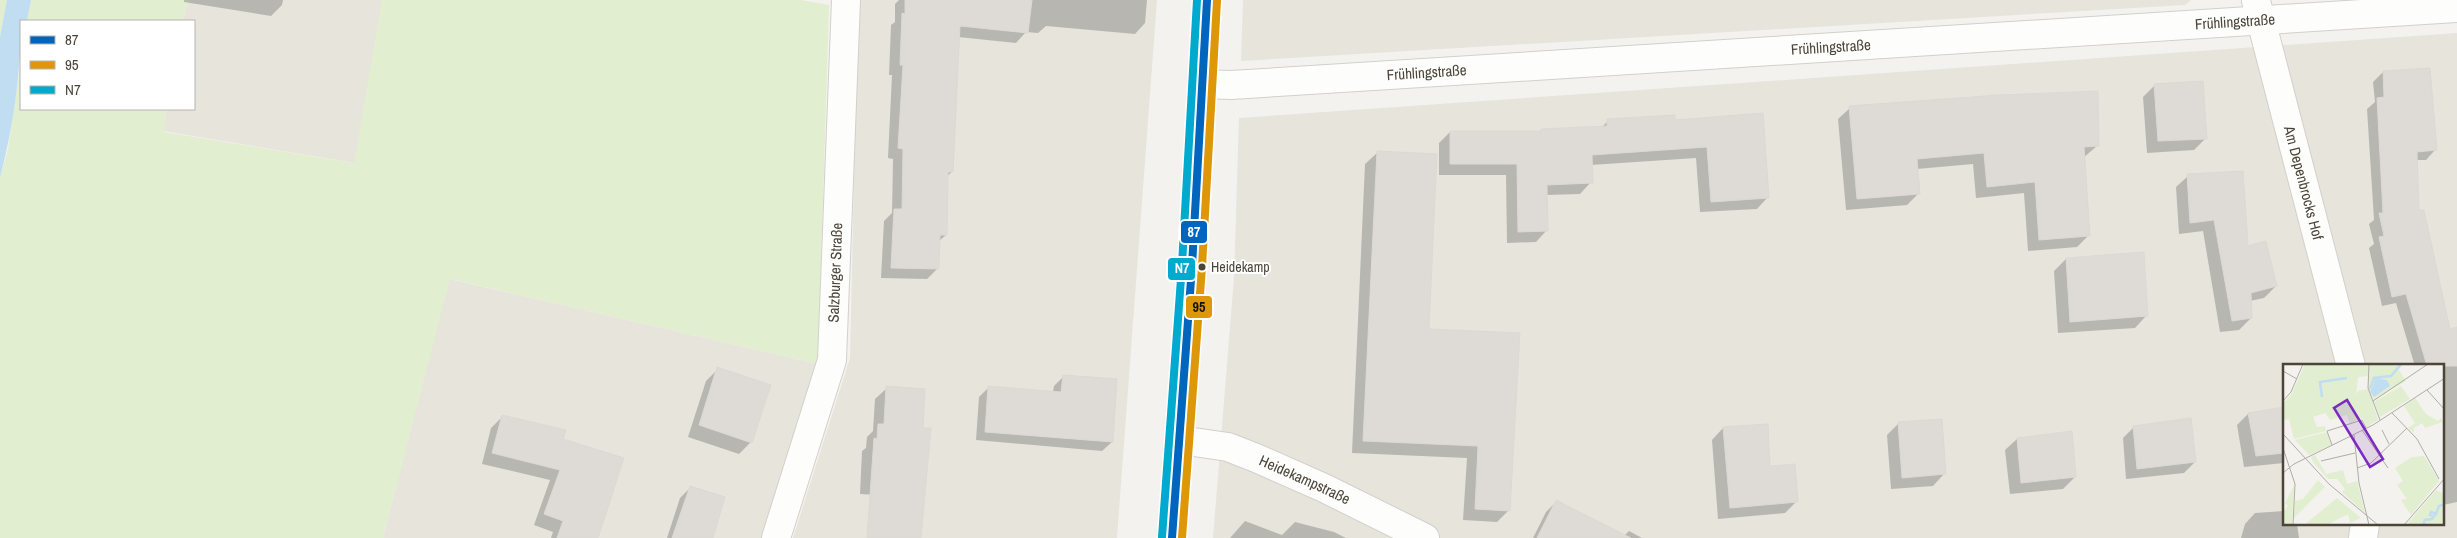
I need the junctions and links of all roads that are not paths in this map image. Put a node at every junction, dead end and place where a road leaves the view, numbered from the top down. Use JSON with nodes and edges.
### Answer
{"nodes":[{"id":1,"x":846,"y":0,"type":"edge"},
{"id":2,"x":1207,"y":0,"type":"edge"},
{"id":3,"x":2457,"y":8,"type":"edge"},
{"id":4,"x":2258,"y":9,"type":"edge"},
{"id":5,"x":1203,"y":84,"type":"junction"},
{"id":6,"x":2350,"y":364,"type":"edge"},
{"id":7,"x":1180,"y":440,"type":"junction"},
{"id":8,"x":776,"y":538,"type":"edge"},
{"id":9,"x":1172,"y":538,"type":"edge"},
{"id":10,"x":1425,"y":538,"type":"edge"}],
"edges":[{"from":1,"to":8,"type":"street","name":"Salzburger Straße"},
{"from":2,"to":5,"type":"main road"},
{"from":3,"to":4,"type":"street","name":"Frühlingstraße"},
{"from":4,"to":5,"type":"street","name":"Frühlingstraße"},
{"from":4,"to":6,"type":"street","name":"Am Depenbrocks Hof"},
{"from":5,"to":7,"type":"main road"},
{"from":7,"to":9,"type":"main road"},
{"from":7,"to":10,"type":"street","name":"Heidekampstraße"}]}
